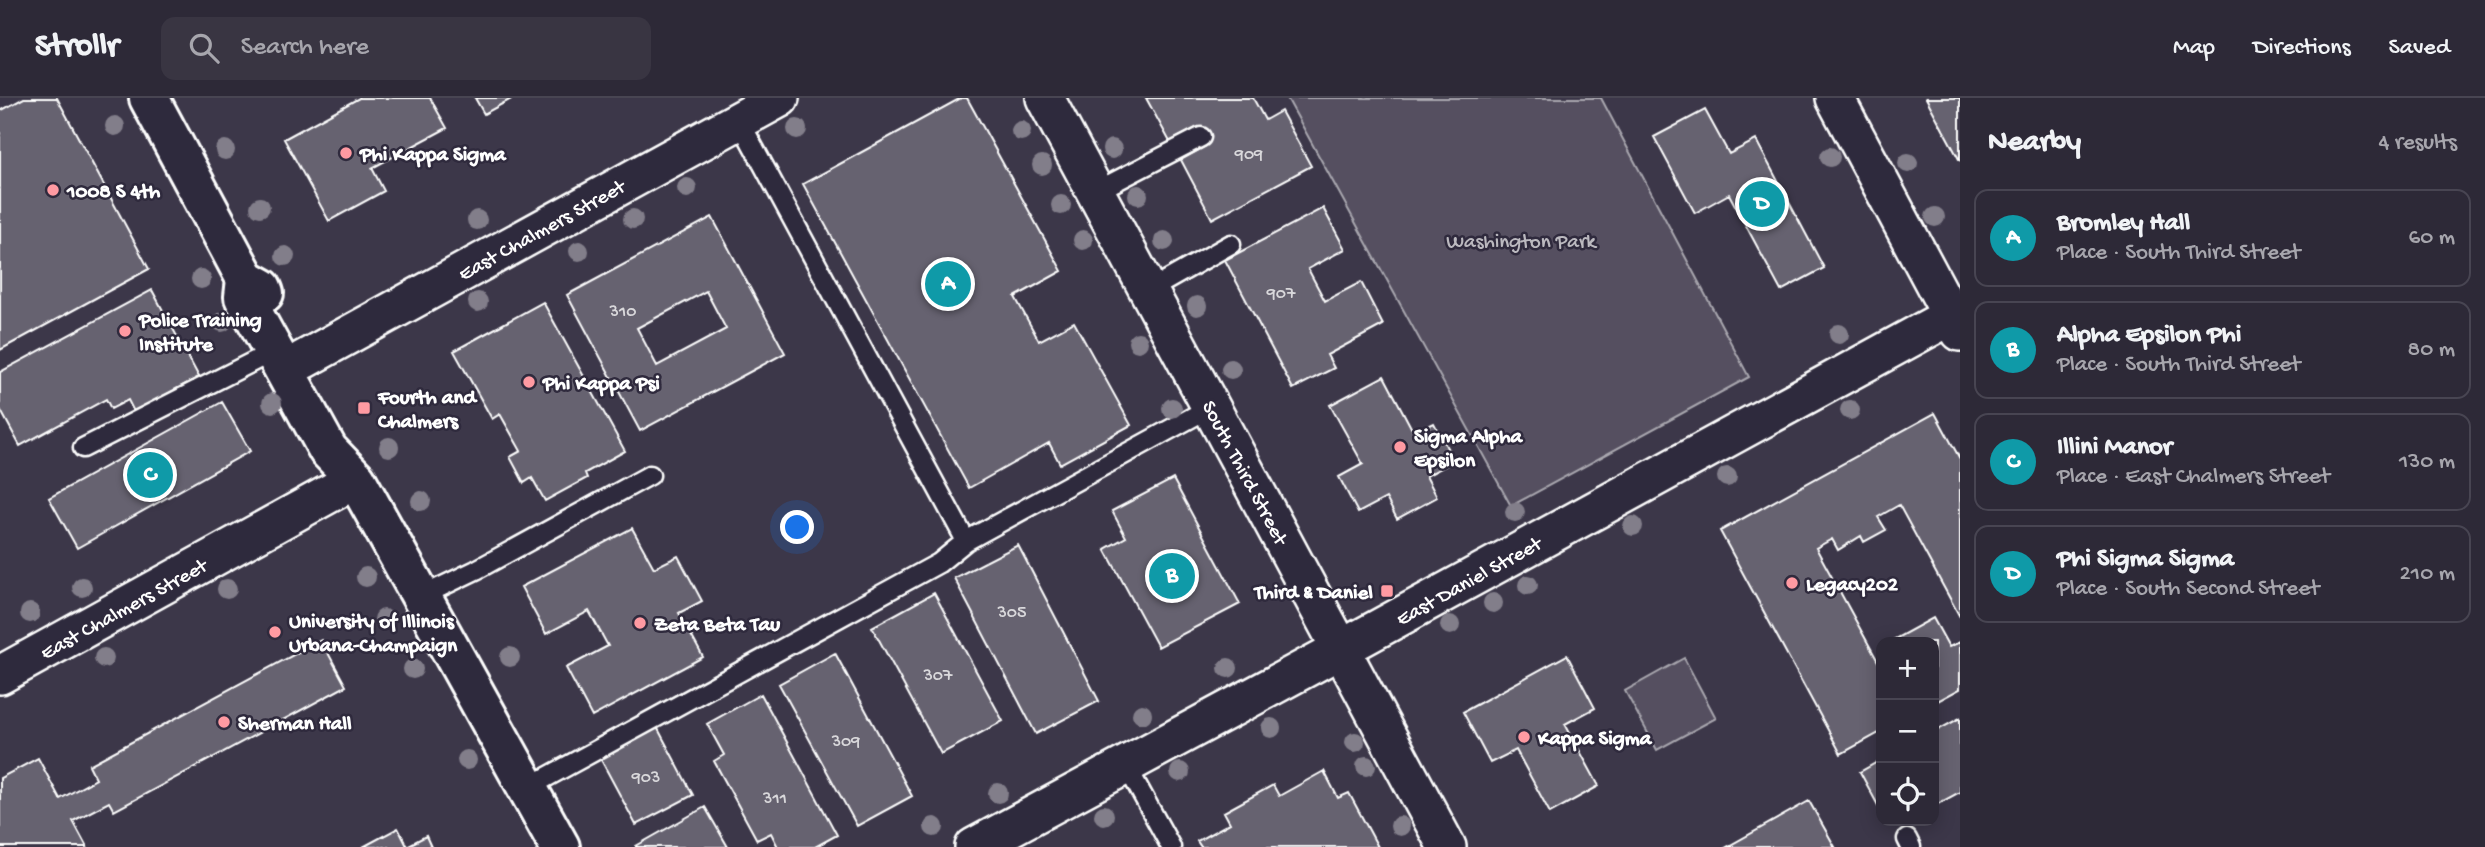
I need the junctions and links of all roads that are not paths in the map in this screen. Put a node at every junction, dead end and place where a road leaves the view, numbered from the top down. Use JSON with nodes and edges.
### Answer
{"nodes":[{"id":1,"x":149,"y":98,"type":"edge"},
{"id":2,"x":780,"y":98,"type":"edge"},
{"id":3,"x":1045,"y":98,"type":"edge"},
{"id":4,"x":1835,"y":98,"type":"edge"},
{"id":5,"x":739,"y":120,"type":"junction"},
{"id":6,"x":1200,"y":137,"type":"dead end"},
{"id":7,"x":1095,"y":192,"type":"junction"},
{"id":8,"x":1231,"y":244,"type":"dead end"},
{"id":9,"x":1148,"y":291,"type":"junction"},
{"id":10,"x":1957,"y":320,"type":"edge"},
{"id":11,"x":288,"y":356,"type":"junction"},
{"id":12,"x":1211,"y":407,"type":"junction"},
{"id":13,"x":83,"y":448,"type":"dead end"},
{"id":14,"x":650,"y":475,"type":"dead end"},
{"id":15,"x":356,"y":479,"type":"junction"},
{"id":16,"x":966,"y":541,"type":"junction"},
{"id":17,"x":422,"y":596,"type":"junction"},
{"id":18,"x":1341,"y":649,"type":"junction"},
{"id":19,"x":0,"y":675,"type":"edge"},
{"id":20,"x":1126,"y":765,"type":"junction"},
{"id":21,"x":527,"y":788,"type":"junction"},
{"id":22,"x":560,"y":847,"type":"edge"},
{"id":23,"x":974,"y":847,"type":"edge"},
{"id":24,"x":1171,"y":847,"type":"edge"},
{"id":25,"x":1447,"y":847,"type":"edge"}],
"edges":[{"from":1,"to":11,"type":"street"},
{"from":2,"to":5,"type":"street","name":"East Chalmers Street"},
{"from":3,"to":7,"type":"street","name":"South Third Street"},
{"from":4,"to":10,"type":"street"},
{"from":5,"to":11,"type":"street","name":"East Chalmers Street"},
{"from":5,"to":16,"type":"lane"},
{"from":6,"to":7,"type":"lane"},
{"from":7,"to":9,"type":"street","name":"South Third Street"},
{"from":8,"to":9,"type":"lane"},
{"from":9,"to":12,"type":"street","name":"South Third Street"},
{"from":10,"to":18,"type":"street","name":"East Daniel Street"},
{"from":11,"to":13,"type":"lane"},
{"from":11,"to":15,"type":"street"},
{"from":12,"to":16,"type":"lane"},
{"from":12,"to":18,"type":"street","name":"South Third Street"},
{"from":14,"to":17,"type":"lane"},
{"from":15,"to":17,"type":"street"},
{"from":15,"to":19,"type":"street","name":"East Chalmers Street"},
{"from":16,"to":21,"type":"lane"},
{"from":17,"to":21,"type":"street"},
{"from":18,"to":20,"type":"street","name":"East Daniel Street"},
{"from":18,"to":25,"type":"street","name":"South Third Street"},
{"from":20,"to":23,"type":"street","name":"East Daniel Street"},
{"from":20,"to":24,"type":"lane"},
{"from":21,"to":22,"type":"street"}]}
